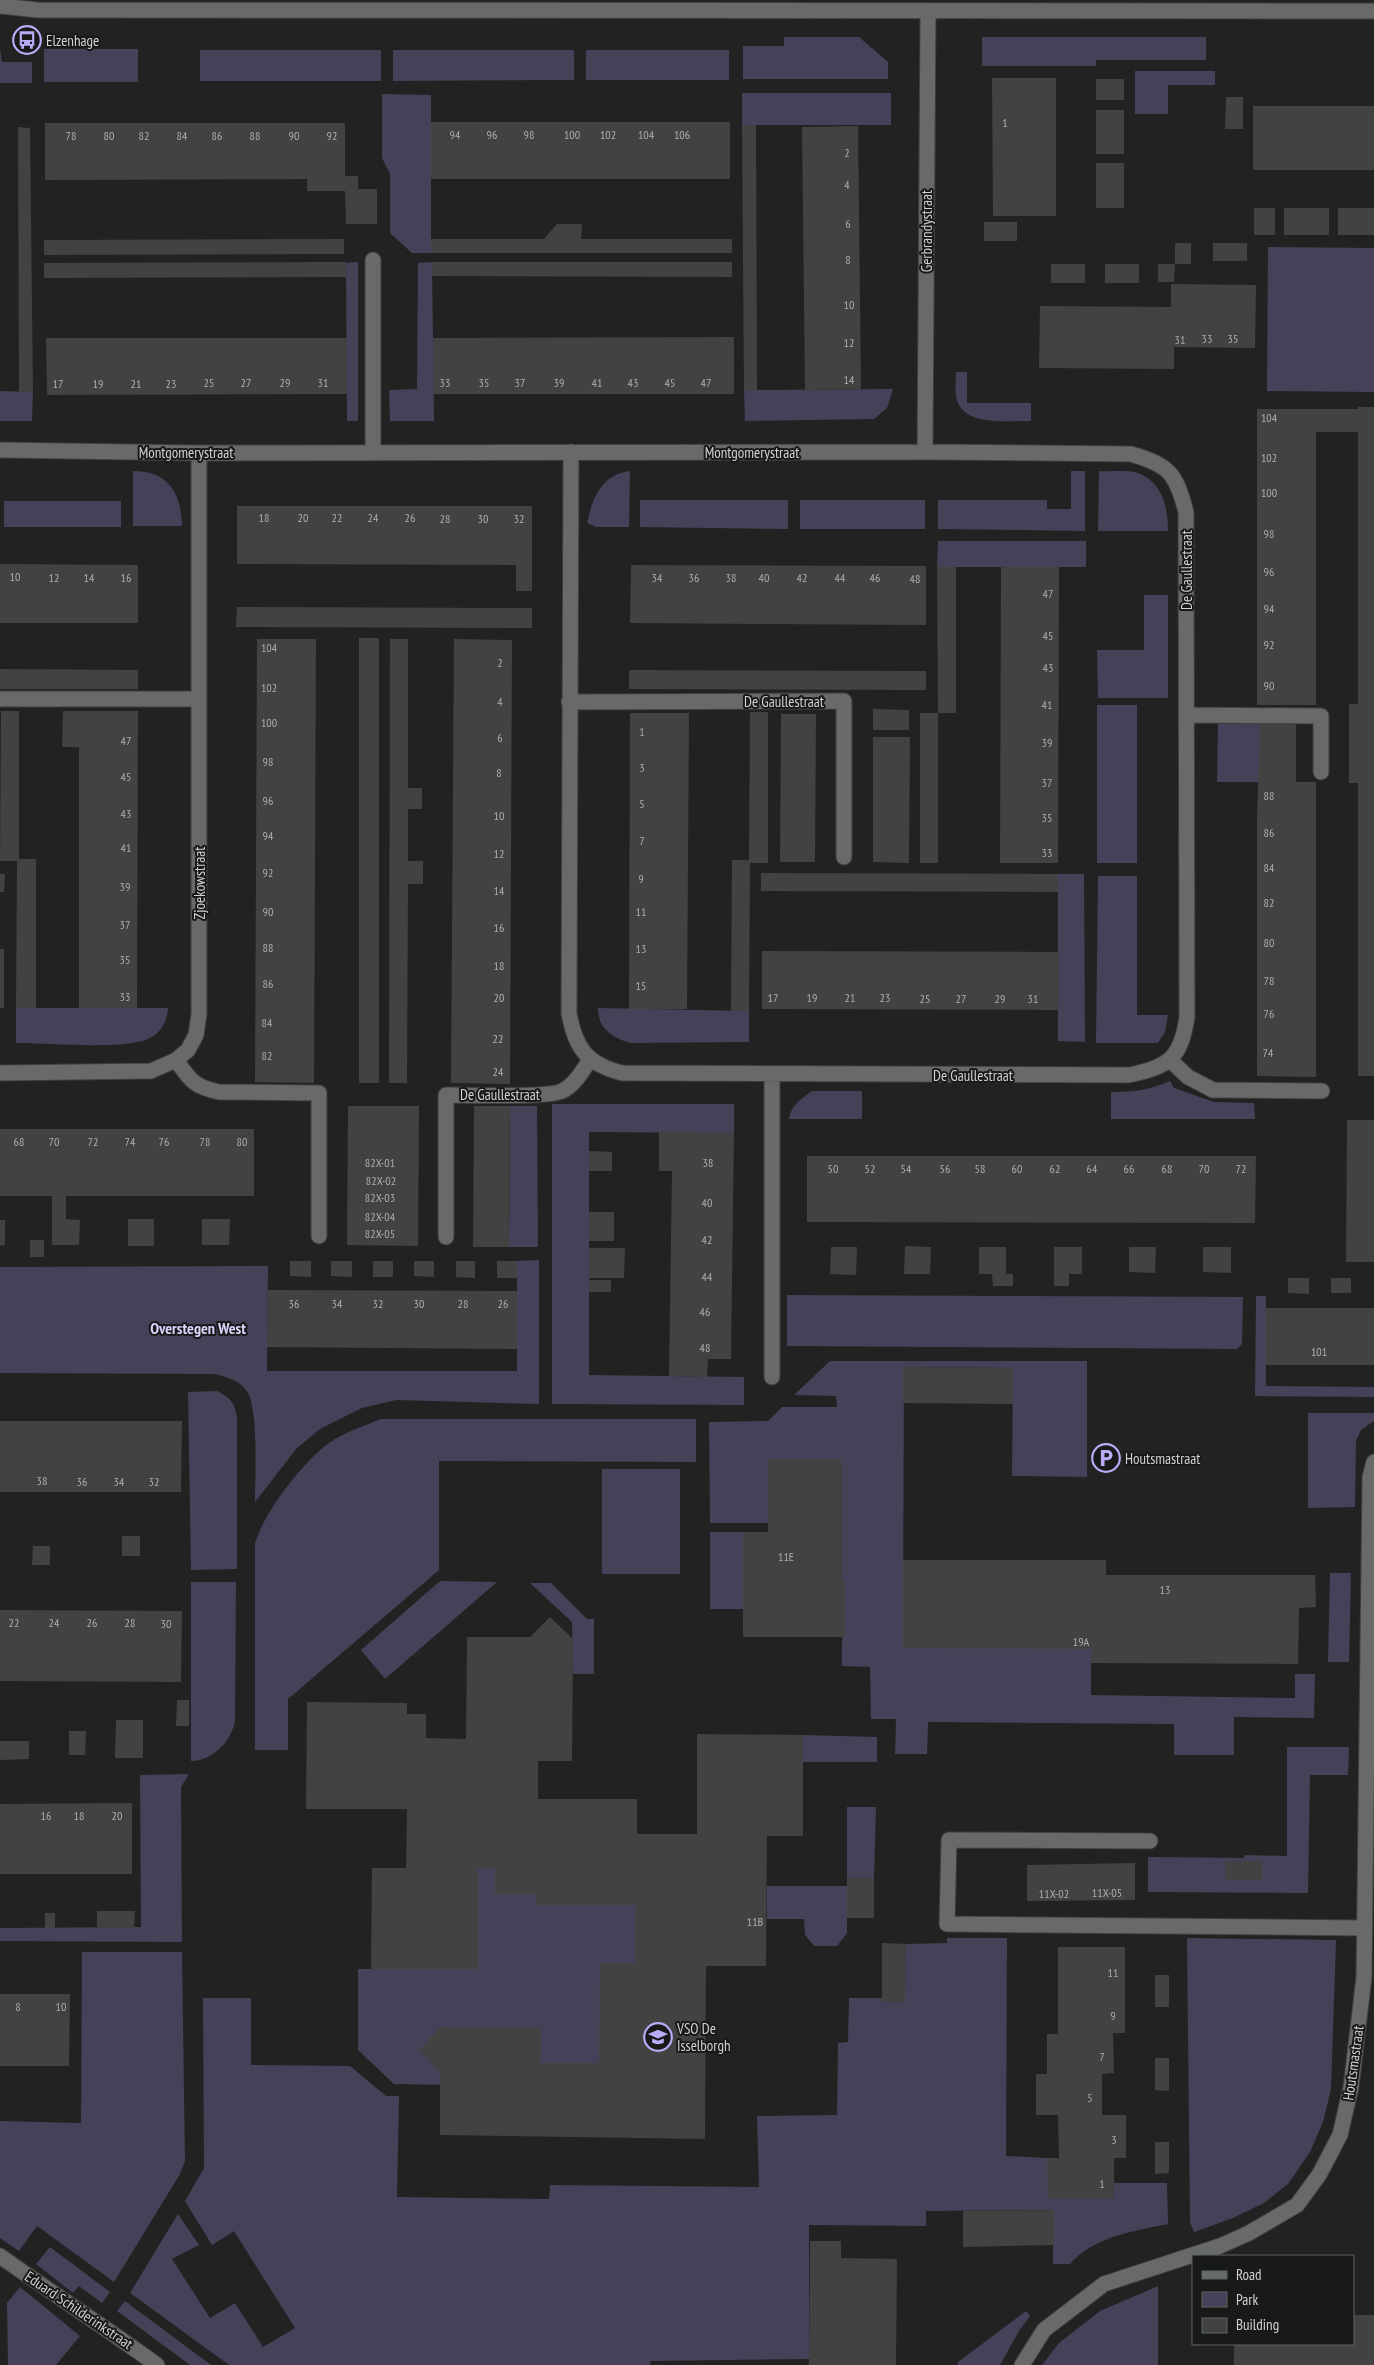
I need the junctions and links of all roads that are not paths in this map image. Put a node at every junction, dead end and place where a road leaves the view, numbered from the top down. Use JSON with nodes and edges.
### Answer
{"nodes":[{"id":1,"x":0,"y":6,"type":"edge"},
{"id":2,"x":928,"y":11,"type":"junction"},
{"id":3,"x":1374,"y":11,"type":"edge"},
{"id":4,"x":373,"y":260,"type":"dead end"},
{"id":5,"x":0,"y":450,"type":"edge"},
{"id":6,"x":373,"y":452,"type":"junction"},
{"id":7,"x":571,"y":452,"type":"junction"},
{"id":8,"x":926,"y":452,"type":"junction"},
{"id":9,"x":199,"y":453,"type":"junction"},
{"id":10,"x":1130,"y":454,"type":"joint"},
{"id":11,"x":0,"y":699,"type":"edge"},
{"id":12,"x":199,"y":699,"type":"junction"},
{"id":13,"x":569,"y":702,"type":"junction"},
{"id":14,"x":1187,"y":715,"type":"junction"},
{"id":15,"x":1321,"y":772,"type":"dead end"},
{"id":16,"x":844,"y":857,"type":"dead end"},
{"id":17,"x":176,"y":1060,"type":"junction"},
{"id":18,"x":590,"y":1060,"type":"junction"},
{"id":19,"x":1170,"y":1060,"type":"junction"},
{"id":20,"x":0,"y":1073,"type":"edge"},
{"id":21,"x":772,"y":1075,"type":"junction"},
{"id":22,"x":1322,"y":1090,"type":"dead end"},
{"id":23,"x":319,"y":1236,"type":"dead end"},
{"id":24,"x":446,"y":1237,"type":"dead end"},
{"id":25,"x":772,"y":1377,"type":"dead end"},
{"id":26,"x":1374,"y":1462,"type":"edge"},
{"id":27,"x":1371,"y":1720,"type":"edge"},
{"id":28,"x":1150,"y":1841,"type":"dead end"},
{"id":29,"x":1365,"y":1928,"type":"junction"},
{"id":30,"x":1192,"y":2255,"type":"edge"},
{"id":31,"x":1193,"y":2255,"type":"edge"},
{"id":32,"x":0,"y":2256,"type":"edge"},
{"id":33,"x":158,"y":2365,"type":"edge"},
{"id":34,"x":1022,"y":2365,"type":"edge"}],
"edges":[{"from":1,"to":2,"type":"street"},
{"from":2,"to":3,"type":"street"},
{"from":2,"to":8,"type":"street","name":"Gerbrandystraat"},
{"from":4,"to":6,"type":"street"},
{"from":5,"to":9,"type":"street","name":"Montgomerystraat"},
{"from":6,"to":7,"type":"street","name":"Montgomerystraat"},
{"from":6,"to":9,"type":"street","name":"Montgomerystraat"},
{"from":7,"to":8,"type":"street","name":"Montgomerystraat"},
{"from":7,"to":13,"type":"street","name":"De Gaullestraat"},
{"from":8,"to":10,"type":"street","name":"Montgomerystraat"},
{"from":9,"to":12,"type":"street","name":"Zjoekowstraat"},
{"from":10,"to":14,"type":"street","name":"De Gaullestraat"},
{"from":11,"to":12,"type":"street"},
{"from":12,"to":17,"type":"street","name":"Zjoekowstraat"},
{"from":13,"to":16,"type":"street","name":"De Gaullestraat"},
{"from":13,"to":18,"type":"street","name":"De Gaullestraat"},
{"from":14,"to":15,"type":"street"},
{"from":14,"to":19,"type":"street","name":"De Gaullestraat"},
{"from":17,"to":20,"type":"street","name":"Zjoekowstraat"},
{"from":17,"to":23,"type":"street"},
{"from":18,"to":21,"type":"street","name":"De Gaullestraat"},
{"from":18,"to":24,"type":"street","name":"De Gaullestraat"},
{"from":19,"to":21,"type":"street","name":"De Gaullestraat"},
{"from":19,"to":22,"type":"street"},
{"from":21,"to":25,"type":"street"},
{"from":26,"to":27,"type":"street","name":"Houtsmastraat"},
{"from":27,"to":29,"type":"street","name":"Houtsmastraat"},
{"from":28,"to":29,"type":"street"},
{"from":29,"to":31,"type":"street","name":"Houtsmastraat"},
{"from":30,"to":34,"type":"street","name":"Houtsmastraat"},
{"from":32,"to":33,"type":"street","name":"Eduard Schilderinkstraat"}]}
